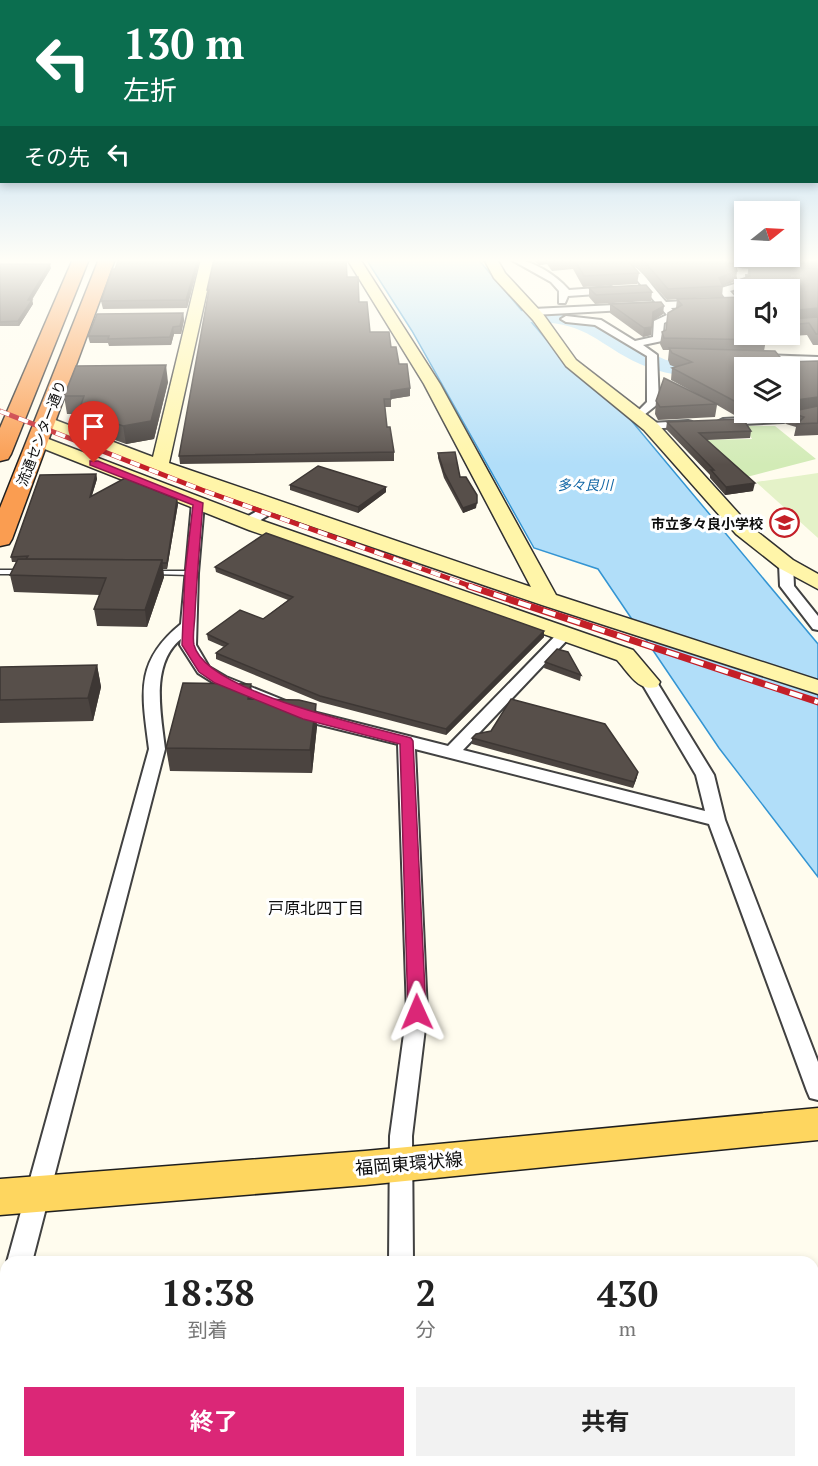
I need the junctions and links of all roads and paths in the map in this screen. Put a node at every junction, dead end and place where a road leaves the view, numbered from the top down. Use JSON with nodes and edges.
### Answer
{"nodes":[{"id":1,"x":41,"y":327,"type":"edge"},
{"id":2,"x":57,"y":327,"type":"edge"},
{"id":3,"x":62,"y":327,"type":"edge"},
{"id":4,"x":87,"y":327,"type":"edge"},
{"id":5,"x":186,"y":327,"type":"edge"},
{"id":6,"x":398,"y":327,"type":"edge"},
{"id":7,"x":544,"y":327,"type":"edge"},
{"id":8,"x":606,"y":327,"type":"edge"},
{"id":9,"x":659,"y":327,"type":"edge"},
{"id":10,"x":633,"y":344,"type":"junction"},
{"id":11,"x":618,"y":346,"type":"dead end"},
{"id":12,"x":800,"y":359,"type":"edge"},
{"id":13,"x":818,"y":360,"type":"edge"},
{"id":14,"x":44,"y":366,"type":"junction"},
{"id":15,"x":719,"y":412,"type":"dead end"},
{"id":16,"x":818,"y":413,"type":"edge"},
{"id":17,"x":0,"y":417,"type":"edge"},
{"id":18,"x":645,"y":421,"type":"junction"},
{"id":19,"x":733,"y":422,"type":"junction"},
{"id":20,"x":41,"y":431,"type":"junction"},
{"id":21,"x":0,"y":454,"type":"edge"},
{"id":22,"x":159,"y":467,"type":"junction"},
{"id":23,"x":0,"y":492,"type":"edge"},
{"id":24,"x":198,"y":503,"type":"junction"},
{"id":25,"x":273,"y":506,"type":"junction"},
{"id":26,"x":248,"y":522,"type":"junction"},
{"id":27,"x":0,"y":539,"type":"edge"},
{"id":28,"x":786,"y":564,"type":"junction"},
{"id":29,"x":0,"y":572,"type":"edge"},
{"id":30,"x":36,"y":573,"type":"edge"},
{"id":31,"x":143,"y":573,"type":"edge"},
{"id":32,"x":191,"y":573,"type":"junction"},
{"id":33,"x":818,"y":583,"type":"edge"},
{"id":34,"x":549,"y":601,"type":"junction"},
{"id":35,"x":188,"y":626,"type":"junction"},
{"id":36,"x":818,"y":626,"type":"edge"},
{"id":37,"x":565,"y":634,"type":"junction"},
{"id":38,"x":649,"y":682,"type":"joint"},
{"id":39,"x":818,"y":687,"type":"edge"},
{"id":40,"x":406,"y":741,"type":"junction"},
{"id":41,"x":451,"y":753,"type":"junction"},
{"id":42,"x":716,"y":820,"type":"junction"},
{"id":43,"x":818,"y":1091,"type":"edge"},
{"id":44,"x":818,"y":1124,"type":"edge"},
{"id":45,"x":401,"y":1164,"type":"junction"},
{"id":46,"x":38,"y":1193,"type":"junction"},
{"id":47,"x":0,"y":1197,"type":"edge"},
{"id":48,"x":20,"y":1256,"type":"edge"},
{"id":49,"x":401,"y":1256,"type":"edge"}],
"edges":[{"from":1,"to":17,"type":"highway"},
{"from":2,"to":14,"type":"highway"},
{"from":3,"to":14,"type":"highway"},
{"from":4,"to":20,"type":"highway","name":"流通センター通り"},
{"from":5,"to":22,"type":"street"},
{"from":6,"to":34,"type":"street"},
{"from":7,"to":18,"type":"street"},
{"from":8,"to":10,"type":"street"},
{"from":9,"to":10,"type":"street"},
{"from":10,"to":11,"type":"street"},
{"from":10,"to":18,"type":"street"},
{"from":12,"to":13,"type":"street"},
{"from":14,"to":21,"type":"highway"},
{"from":14,"to":23,"type":"highway"},
{"from":15,"to":19,"type":"street"},
{"from":16,"to":19,"type":"street"},
{"from":18,"to":19,"type":"street"},
{"from":18,"to":28,"type":"street"},
{"from":20,"to":22,"type":"street"},
{"from":20,"to":24,"type":"street"},
{"from":20,"to":27,"type":"highway","name":"流通センター通り"},
{"from":22,"to":25,"type":"street"},
{"from":24,"to":26,"type":"street"},
{"from":24,"to":32,"type":"street"},
{"from":25,"to":26,"type":"street"},
{"from":25,"to":34,"type":"street"},
{"from":26,"to":37,"type":"street"},
{"from":28,"to":33,"type":"street"},
{"from":28,"to":36,"type":"street"},
{"from":29,"to":30,"type":"lane"},
{"from":31,"to":32,"type":"lane"},
{"from":32,"to":35,"type":"street"},
{"from":34,"to":39,"type":"street"},
{"from":35,"to":40,"type":"street"},
{"from":35,"to":46,"type":"street"},
{"from":37,"to":38,"type":"street"},
{"from":37,"to":41,"type":"street"},
{"from":38,"to":42,"type":"street"},
{"from":40,"to":41,"type":"street"},
{"from":40,"to":45,"type":"street"},
{"from":41,"to":42,"type":"street"},
{"from":42,"to":43,"type":"street"},
{"from":44,"to":45,"type":"main road","name":"福岡東環状線"},
{"from":45,"to":46,"type":"main road","name":"福岡東環状線"},
{"from":45,"to":49,"type":"street"},
{"from":46,"to":47,"type":"main road","name":"福岡東環状線"},
{"from":46,"to":48,"type":"street"}]}
